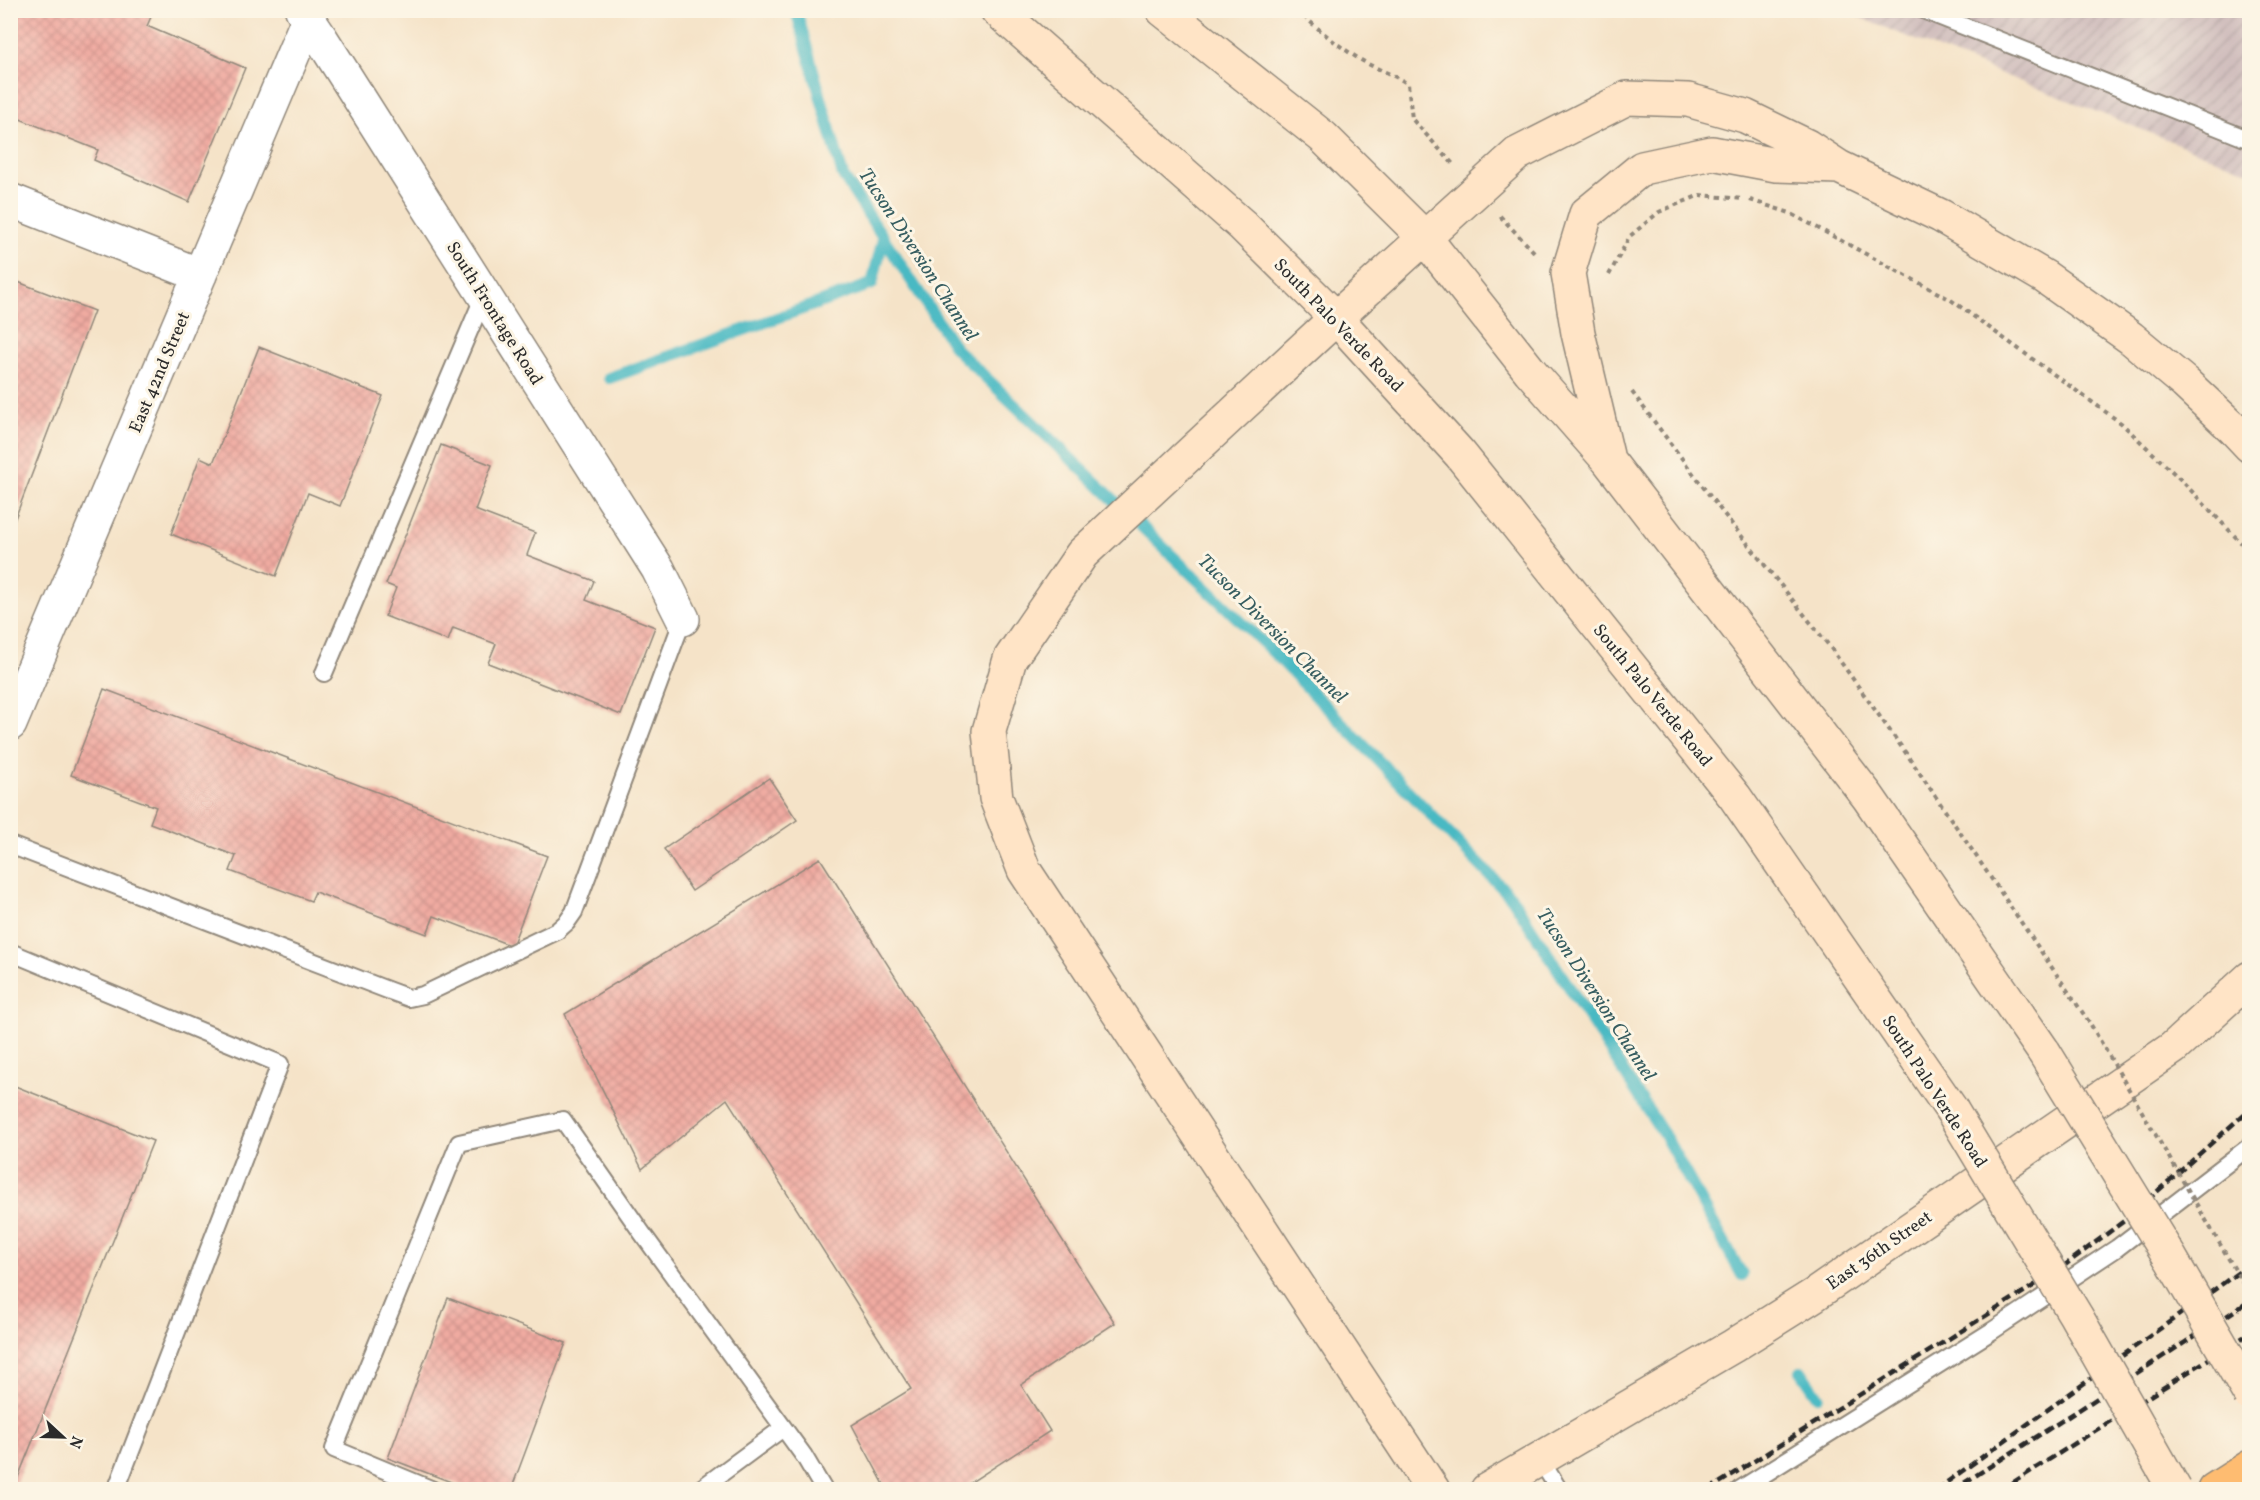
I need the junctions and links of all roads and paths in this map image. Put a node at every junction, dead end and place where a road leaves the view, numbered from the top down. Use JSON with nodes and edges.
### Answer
{"nodes":[{"id":1,"x":997,"y":10,"type":"edge"},
{"id":2,"x":1163,"y":10,"type":"edge"},
{"id":3,"x":1297,"y":10,"type":"edge"},
{"id":4,"x":1923,"y":10,"type":"edge"},
{"id":5,"x":305,"y":15,"type":"edge"},
{"id":6,"x":1412,"y":120,"type":"dead end"},
{"id":7,"x":2250,"y":140,"type":"edge"},
{"id":8,"x":1839,"y":167,"type":"junction"},
{"id":9,"x":10,"y":200,"type":"edge"},
{"id":10,"x":1425,"y":238,"type":"junction"},
{"id":11,"x":200,"y":275,"type":"junction"},
{"id":12,"x":1607,"y":284,"type":"dead end"},
{"id":13,"x":484,"y":296,"type":"junction"},
{"id":14,"x":1336,"y":318,"type":"junction"},
{"id":15,"x":1630,"y":389,"type":"dead end"},
{"id":16,"x":2250,"y":446,"type":"edge"},
{"id":17,"x":1608,"y":460,"type":"junction"},
{"id":18,"x":2250,"y":552,"type":"edge"},
{"id":19,"x":683,"y":619,"type":"joint"},
{"id":20,"x":324,"y":673,"type":"dead end"},
{"id":21,"x":10,"y":724,"type":"edge"},
{"id":22,"x":10,"y":845,"type":"edge"},
{"id":23,"x":10,"y":952,"type":"edge"},
{"id":24,"x":2250,"y":978,"type":"edge"},
{"id":25,"x":2250,"y":1146,"type":"edge"},
{"id":26,"x":2250,"y":1295,"type":"edge"},
{"id":27,"x":2250,"y":1395,"type":"edge"},
{"id":28,"x":783,"y":1428,"type":"junction"},
{"id":29,"x":1540,"y":1459,"type":"junction"},
{"id":30,"x":2250,"y":1467,"type":"edge"},
{"id":31,"x":116,"y":1490,"type":"edge"},
{"id":32,"x":433,"y":1490,"type":"edge"},
{"id":33,"x":699,"y":1490,"type":"edge"},
{"id":34,"x":824,"y":1490,"type":"edge"},
{"id":35,"x":1433,"y":1490,"type":"edge"},
{"id":36,"x":1487,"y":1490,"type":"edge"},
{"id":37,"x":1559,"y":1490,"type":"edge"},
{"id":38,"x":1739,"y":1490,"type":"edge"},
{"id":39,"x":2175,"y":1490,"type":"edge"},
{"id":40,"x":2214,"y":1490,"type":"edge"}],
"edges":[{"from":1,"to":14,"type":"main road","name":"South Palo Verde Road"},
{"from":2,"to":10,"type":"main road"},
{"from":3,"to":6,"type":"path"},
{"from":4,"to":7,"type":"lane"},
{"from":5,"to":11,"type":"street","name":"East 42nd Street"},
{"from":5,"to":13,"type":"street","name":"South Frontage Road"},
{"from":8,"to":10,"type":"main road"},
{"from":8,"to":16,"type":"main road"},
{"from":8,"to":17,"type":"main road"},
{"from":9,"to":11,"type":"street"},
{"from":10,"to":14,"type":"main road"},
{"from":10,"to":17,"type":"main road"},
{"from":11,"to":21,"type":"street","name":"East 42nd Street"},
{"from":12,"to":18,"type":"path"},
{"from":13,"to":19,"type":"street","name":"South Frontage Road"},
{"from":13,"to":20,"type":"lane"},
{"from":14,"to":35,"type":"main road"},
{"from":14,"to":39,"type":"main road","name":"South Palo Verde Road","bridge":true},
{"from":15,"to":26,"type":"path","bridge":true},
{"from":17,"to":27,"type":"main road","bridge":true},
{"from":19,"to":22,"type":"lane"},
{"from":23,"to":31,"type":"lane"},
{"from":24,"to":29,"type":"main road","name":"East 36th Street"},
{"from":25,"to":38,"type":"lane"},
{"from":28,"to":32,"type":"lane"},
{"from":28,"to":33,"type":"lane"},
{"from":28,"to":34,"type":"lane"},
{"from":29,"to":36,"type":"main road","name":"East 36th Street"},
{"from":29,"to":37,"type":"lane"},
{"from":30,"to":40,"type":"main road"}]}
